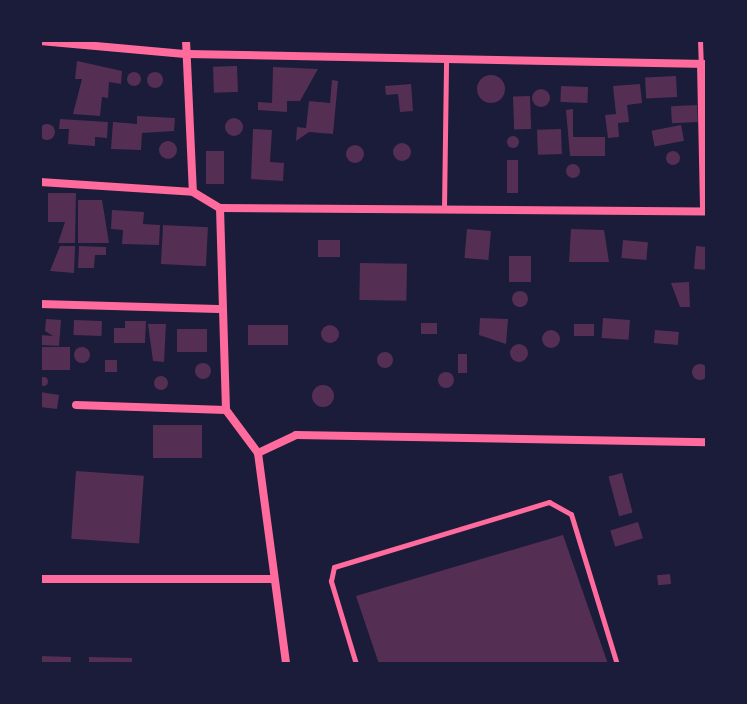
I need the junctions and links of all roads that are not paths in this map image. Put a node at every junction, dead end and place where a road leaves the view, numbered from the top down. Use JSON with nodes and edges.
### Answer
{"nodes":[{"id":1,"x":186,"y":40,"type":"edge"},
{"id":2,"x":700,"y":40,"type":"edge"},
{"id":3,"x":40,"y":41,"type":"edge"},
{"id":4,"x":187,"y":54,"type":"junction"},
{"id":5,"x":446,"y":61,"type":"junction"},
{"id":6,"x":704,"y":64,"type":"edge"},
{"id":7,"x":40,"y":182,"type":"edge"},
{"id":8,"x":193,"y":192,"type":"junction"},
{"id":9,"x":220,"y":208,"type":"junction"},
{"id":10,"x":444,"y":209,"type":"junction"},
{"id":11,"x":705,"y":211,"type":"edge"},
{"id":12,"x":40,"y":304,"type":"edge"},
{"id":13,"x":218,"y":309,"type":"junction"},
{"id":14,"x":76,"y":405,"type":"dead end"},
{"id":15,"x":226,"y":410,"type":"junction"},
{"id":16,"x":707,"y":442,"type":"edge"},
{"id":17,"x":258,"y":453,"type":"junction"},
{"id":18,"x":40,"y":579,"type":"edge"},
{"id":19,"x":274,"y":579,"type":"junction"},
{"id":20,"x":286,"y":664,"type":"edge"},
{"id":21,"x":356,"y":664,"type":"edge"},
{"id":22,"x":617,"y":664,"type":"edge"}],
"edges":[{"from":1,"to":4,"type":"street"},
{"from":2,"to":6,"type":"lane"},
{"from":3,"to":4,"type":"street"},
{"from":4,"to":5,"type":"street"},
{"from":4,"to":8,"type":"street"},
{"from":5,"to":6,"type":"street"},
{"from":5,"to":10,"type":"lane"},
{"from":6,"to":11,"type":"street"},
{"from":7,"to":8,"type":"street"},
{"from":8,"to":9,"type":"street"},
{"from":9,"to":10,"type":"street"},
{"from":9,"to":13,"type":"street"},
{"from":10,"to":11,"type":"street"},
{"from":12,"to":13,"type":"street"},
{"from":13,"to":15,"type":"street"},
{"from":14,"to":15,"type":"street"},
{"from":15,"to":17,"type":"street"},
{"from":16,"to":17,"type":"street"},
{"from":17,"to":19,"type":"street"},
{"from":18,"to":19,"type":"street"},
{"from":19,"to":20,"type":"street"},
{"from":21,"to":22,"type":"lane"}]}
